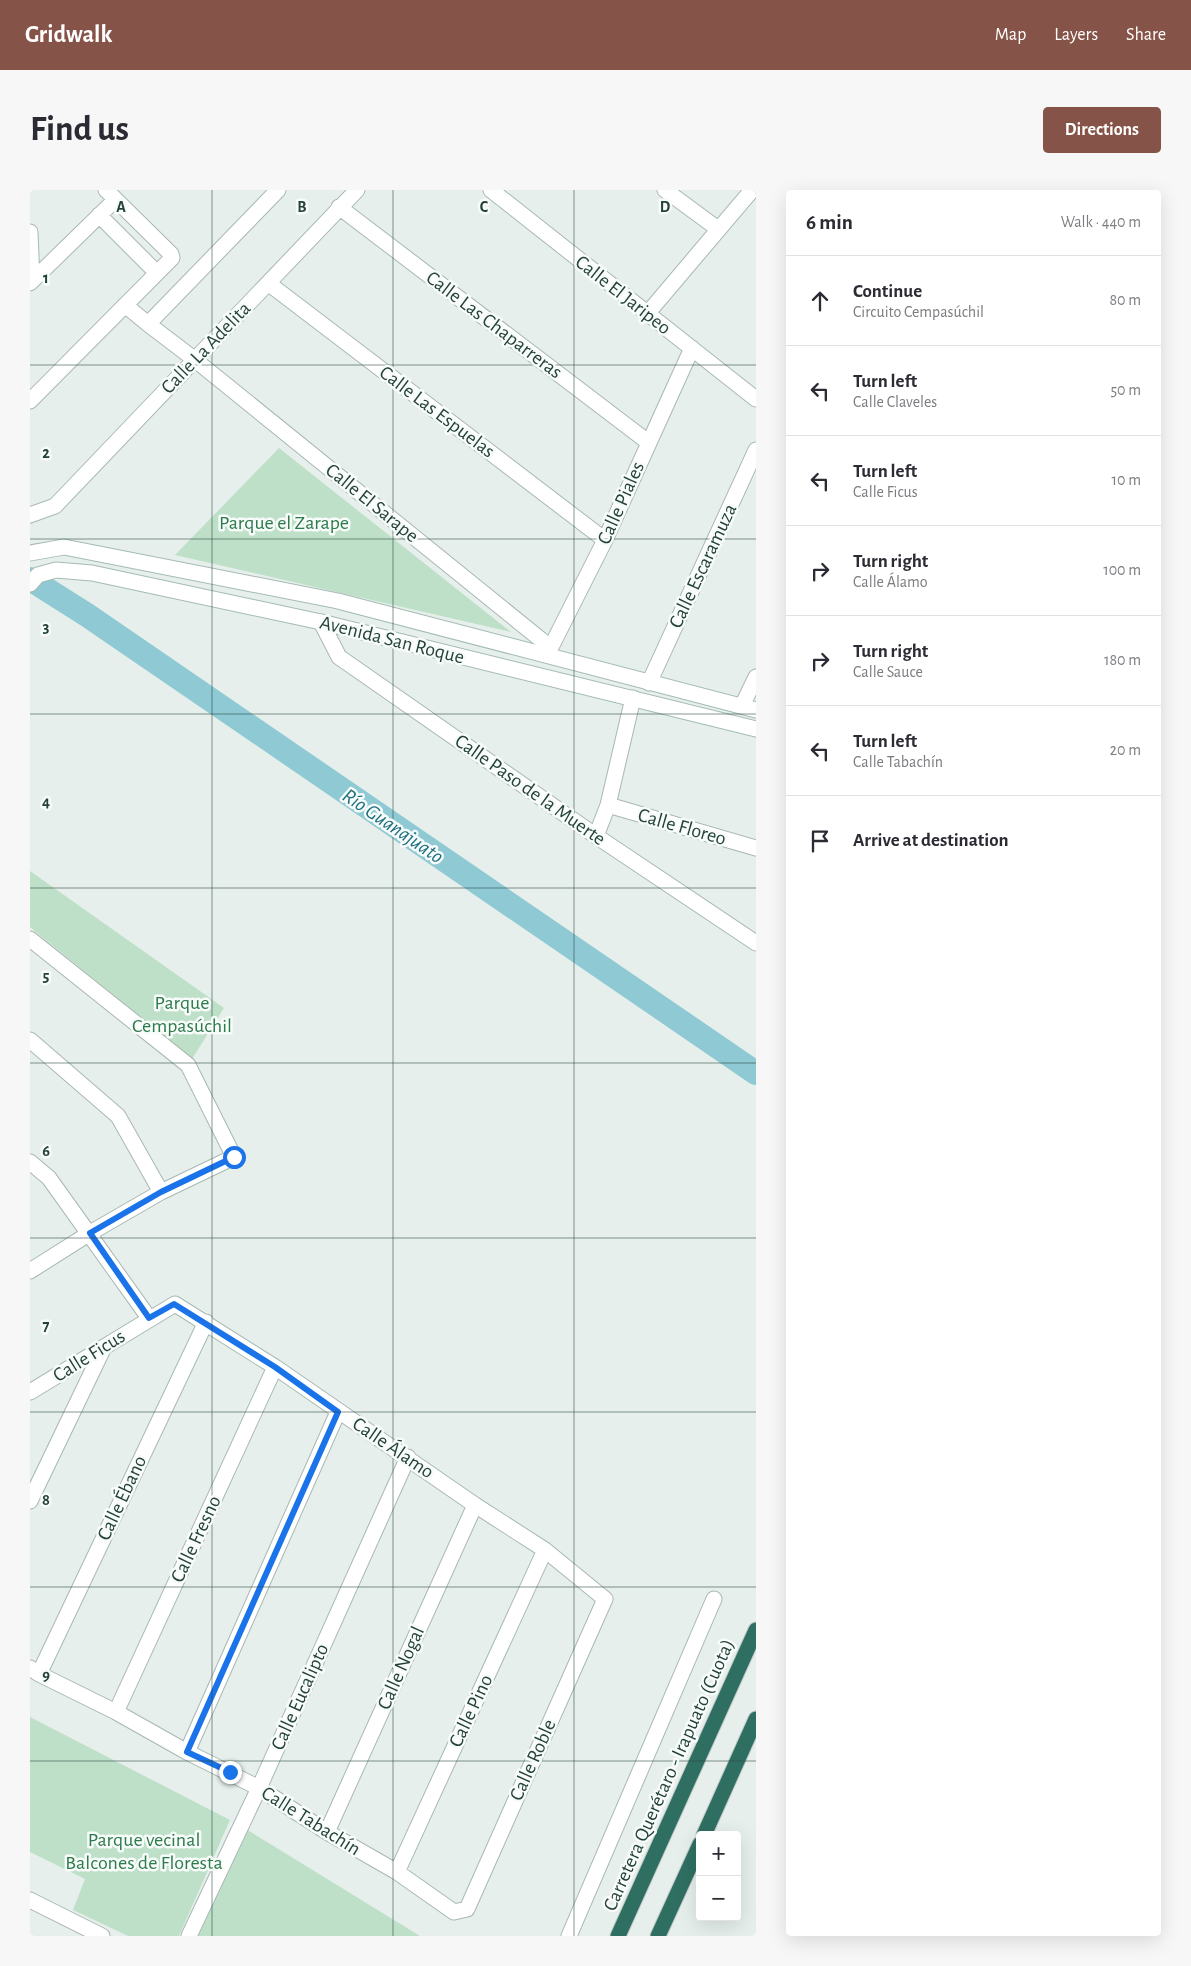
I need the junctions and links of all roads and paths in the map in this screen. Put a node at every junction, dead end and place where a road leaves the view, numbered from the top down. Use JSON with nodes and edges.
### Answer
{"nodes":[{"id":1,"x":278,"y":190,"type":"edge"},
{"id":2,"x":357,"y":190,"type":"edge"},
{"id":3,"x":491,"y":190,"type":"edge"},
{"id":4,"x":665,"y":190,"type":"edge"},
{"id":5,"x":752,"y":190,"type":"edge"},
{"id":6,"x":110,"y":195,"type":"edge"},
{"id":7,"x":339,"y":207,"type":"junction"},
{"id":8,"x":99,"y":215,"type":"junction"},
{"id":9,"x":718,"y":230,"type":"junction"},
{"id":10,"x":30,"y":232,"type":"edge"},
{"id":11,"x":157,"y":273,"type":"junction"},
{"id":12,"x":31,"y":282,"type":"edge"},
{"id":13,"x":268,"y":284,"type":"junction"},
{"id":14,"x":125,"y":305,"type":"junction"},
{"id":15,"x":647,"y":314,"type":"junction"},
{"id":16,"x":148,"y":324,"type":"junction"},
{"id":17,"x":692,"y":348,"type":"junction"},
{"id":18,"x":194,"y":359,"type":"junction"},
{"id":19,"x":756,"y":399,"type":"edge"},
{"id":20,"x":30,"y":401,"type":"edge"},
{"id":21,"x":648,"y":442,"type":"junction"},
{"id":22,"x":756,"y":450,"type":"edge"},
{"id":23,"x":30,"y":515,"type":"edge"},
{"id":24,"x":605,"y":540,"type":"junction"},
{"id":25,"x":30,"y":553,"type":"edge"},
{"id":26,"x":34,"y":579,"type":"edge"},
{"id":27,"x":322,"y":622,"type":"junction"},
{"id":28,"x":548,"y":651,"type":"junction"},
{"id":29,"x":756,"y":677,"type":"edge"},
{"id":30,"x":649,"y":683,"type":"junction"},
{"id":31,"x":633,"y":698,"type":"junction"},
{"id":32,"x":749,"y":708,"type":"edge"},
{"id":33,"x":756,"y":729,"type":"edge"},
{"id":34,"x":608,"y":805,"type":"junction"},
{"id":35,"x":596,"y":836,"type":"junction"},
{"id":36,"x":756,"y":848,"type":"edge"},
{"id":37,"x":30,"y":939,"type":"edge"},
{"id":38,"x":756,"y":943,"type":"edge"},
{"id":39,"x":30,"y":1040,"type":"edge"},
{"id":40,"x":30,"y":1162,"type":"edge"},
{"id":41,"x":161,"y":1192,"type":"junction"},
{"id":42,"x":90,"y":1233,"type":"junction"},
{"id":43,"x":30,"y":1272,"type":"edge"},
{"id":44,"x":174,"y":1304,"type":"joint"},
{"id":45,"x":149,"y":1318,"type":"junction"},
{"id":46,"x":206,"y":1322,"type":"junction"},
{"id":47,"x":103,"y":1349,"type":"junction"},
{"id":48,"x":275,"y":1367,"type":"junction"},
{"id":49,"x":30,"y":1392,"type":"edge"},
{"id":50,"x":338,"y":1412,"type":"junction"},
{"id":51,"x":408,"y":1457,"type":"junction"},
{"id":52,"x":30,"y":1501,"type":"edge"},
{"id":53,"x":476,"y":1505,"type":"junction"},
{"id":54,"x":545,"y":1550,"type":"junction"},
{"id":55,"x":605,"y":1599,"type":"joint"},
{"id":56,"x":714,"y":1599,"type":"dead end"},
{"id":57,"x":756,"y":1630,"type":"edge"},
{"id":58,"x":34,"y":1671,"type":"edge"},
{"id":59,"x":116,"y":1712,"type":"junction"},
{"id":60,"x":756,"y":1719,"type":"edge"},
{"id":61,"x":187,"y":1752,"type":"junction"},
{"id":62,"x":259,"y":1788,"type":"junction"},
{"id":63,"x":706,"y":1831,"type":"edge"},
{"id":64,"x":327,"y":1832,"type":"junction"},
{"id":65,"x":696,"y":1853,"type":"edge"},
{"id":66,"x":397,"y":1872,"type":"junction"},
{"id":67,"x":30,"y":1900,"type":"edge"},
{"id":68,"x":454,"y":1912,"type":"joint"},
{"id":69,"x":102,"y":1936,"type":"edge"},
{"id":70,"x":189,"y":1936,"type":"edge"},
{"id":71,"x":569,"y":1936,"type":"edge"},
{"id":72,"x":618,"y":1936,"type":"edge"},
{"id":73,"x":658,"y":1936,"type":"edge"}],
"edges":[{"from":1,"to":16,"type":"street"},
{"from":2,"to":7,"type":"street","name":"Calle La Adelita"},
{"from":3,"to":15,"type":"street","name":"Calle El Jaripeo"},
{"from":4,"to":9,"type":"street"},
{"from":5,"to":9,"type":"street"},
{"from":6,"to":8,"type":"street"},
{"from":6,"to":11,"type":"street"},
{"from":7,"to":13,"type":"street","name":"Calle La Adelita"},
{"from":7,"to":21,"type":"street","name":"Calle Las Chaparreras"},
{"from":8,"to":11,"type":"street"},
{"from":8,"to":12,"type":"street"},
{"from":9,"to":15,"type":"street"},
{"from":10,"to":12,"type":"street"},
{"from":11,"to":14,"type":"street"},
{"from":13,"to":18,"type":"street","name":"Calle La Adelita"},
{"from":13,"to":24,"type":"street","name":"Calle Las Espuelas"},
{"from":14,"to":16,"type":"street","name":"Calle El Sarape"},
{"from":14,"to":20,"type":"street"},
{"from":15,"to":17,"type":"street","name":"Calle El Jaripeo"},
{"from":16,"to":18,"type":"street","name":"Calle El Sarape"},
{"from":17,"to":19,"type":"street","name":"Calle El Jaripeo"},
{"from":17,"to":21,"type":"street","name":"Calle Piales"},
{"from":18,"to":23,"type":"street","name":"Calle La Adelita"},
{"from":18,"to":28,"type":"street","name":"Calle El Sarape"},
{"from":21,"to":24,"type":"street","name":"Calle Piales"},
{"from":22,"to":30,"type":"street","name":"Calle Escaramuza"},
{"from":24,"to":28,"type":"street","name":"Calle Piales"},
{"from":25,"to":28,"type":"street","name":"Avenida San Roque"},
{"from":26,"to":27,"type":"street","name":"Avenida San Roque"},
{"from":27,"to":31,"type":"street","name":"Avenida San Roque"},
{"from":27,"to":35,"type":"street","name":"Calle Paso de la Muerte"},
{"from":28,"to":30,"type":"street","name":"Avenida San Roque"},
{"from":29,"to":32,"type":"street"},
{"from":30,"to":32,"type":"street","name":"Avenida San Roque"},
{"from":31,"to":33,"type":"street","name":"Avenida San Roque"},
{"from":31,"to":34,"type":"street"},
{"from":34,"to":35,"type":"street"},
{"from":34,"to":36,"type":"street","name":"Calle Floreo"},
{"from":35,"to":38,"type":"street","name":"Calle Paso de la Muerte"},
{"from":37,"to":41,"type":"street"},
{"from":39,"to":41,"type":"street"},
{"from":40,"to":42,"type":"street"},
{"from":41,"to":42,"type":"street"},
{"from":42,"to":43,"type":"street"},
{"from":42,"to":45,"type":"street"},
{"from":44,"to":45,"type":"street","name":"Calle Ficus"},
{"from":44,"to":46,"type":"street","name":"Calle Álamo"},
{"from":45,"to":47,"type":"street","name":"Calle Ficus"},
{"from":46,"to":48,"type":"street","name":"Calle Álamo"},
{"from":46,"to":58,"type":"street","name":"Calle Ébano"},
{"from":47,"to":49,"type":"street","name":"Calle Ficus"},
{"from":47,"to":52,"type":"street"},
{"from":48,"to":50,"type":"street","name":"Calle Álamo"},
{"from":48,"to":59,"type":"street","name":"Calle Fresno"},
{"from":50,"to":51,"type":"street","name":"Calle Álamo"},
{"from":50,"to":61,"type":"street"},
{"from":51,"to":53,"type":"street","name":"Calle Álamo"},
{"from":51,"to":62,"type":"street","name":"Calle Eucalipto"},
{"from":53,"to":54,"type":"street","name":"Calle Álamo"},
{"from":53,"to":64,"type":"street","name":"Calle Nogal"},
{"from":54,"to":55,"type":"street","name":"Calle Álamo"},
{"from":54,"to":66,"type":"street","name":"Calle Pino"},
{"from":55,"to":68,"type":"street","name":"Calle Roble"},
{"from":56,"to":71,"type":"street"},
{"from":57,"to":72,"type":"highway","name":"Carretera Querétaro - Irapuato (Cuota)"},
{"from":58,"to":59,"type":"street","name":"Calle Tabachín"},
{"from":59,"to":61,"type":"street","name":"Calle Tabachín"},
{"from":60,"to":63,"type":"highway"},
{"from":61,"to":62,"type":"street","name":"Calle Tabachín"},
{"from":62,"to":64,"type":"street","name":"Calle Tabachín"},
{"from":62,"to":70,"type":"street","name":"Calle Eucalipto"},
{"from":64,"to":66,"type":"street","name":"Calle Tabachín"},
{"from":65,"to":73,"type":"highway"},
{"from":66,"to":68,"type":"street","name":"Calle Tabachín"},
{"from":67,"to":69,"type":"street"}]}
